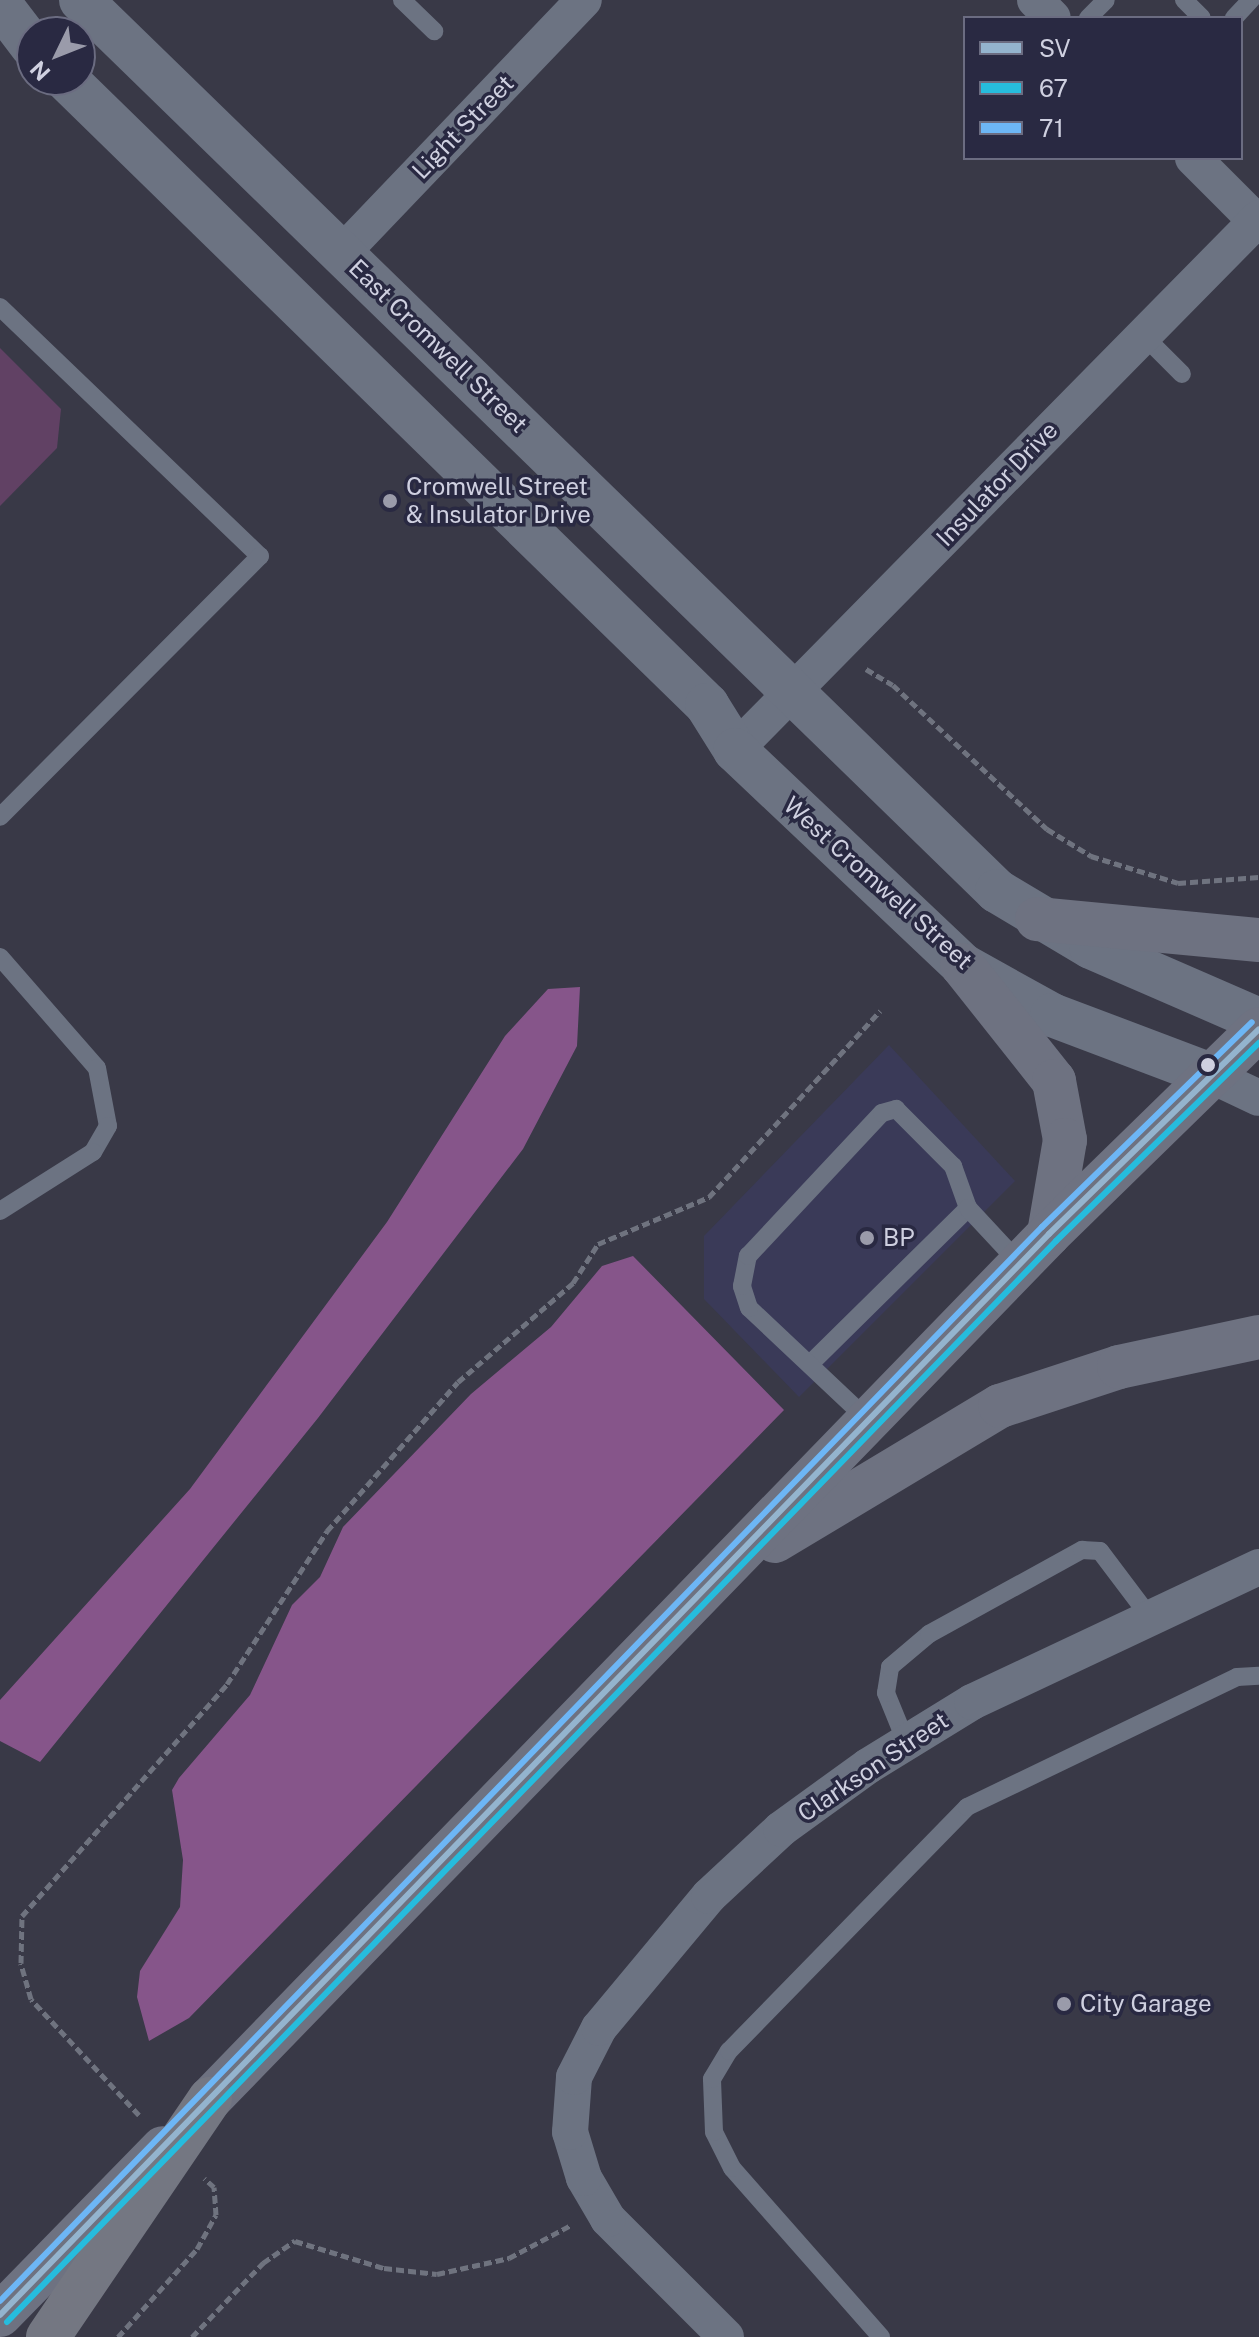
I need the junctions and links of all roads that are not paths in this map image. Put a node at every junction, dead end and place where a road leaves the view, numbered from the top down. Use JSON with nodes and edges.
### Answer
{"nodes":[{"id":1,"x":81,"y":0,"type":"edge"},
{"id":2,"x":402,"y":0,"type":"edge"},
{"id":3,"x":584,"y":0,"type":"edge"},
{"id":4,"x":1035,"y":0,"type":"edge"},
{"id":5,"x":1106,"y":0,"type":"edge"},
{"id":6,"x":1184,"y":0,"type":"edge"},
{"id":7,"x":1251,"y":0,"type":"edge"},
{"id":8,"x":0,"y":4,"type":"edge"},
{"id":9,"x":1051,"y":16,"type":"edge"},
{"id":10,"x":1090,"y":16,"type":"edge"},
{"id":11,"x":1200,"y":16,"type":"edge"},
{"id":12,"x":1236,"y":16,"type":"edge"},
{"id":13,"x":16,"y":25,"type":"edge"},
{"id":14,"x":434,"y":31,"type":"dead end"},
{"id":15,"x":83,"y":96,"type":"edge"},
{"id":16,"x":1195,"y":160,"type":"edge"},
{"id":17,"x":1258,"y":219,"type":"edge"},
{"id":18,"x":342,"y":253,"type":"junction"},
{"id":19,"x":0,"y":307,"type":"edge"},
{"id":20,"x":1143,"y":335,"type":"junction"},
{"id":21,"x":1182,"y":374,"type":"dead end"},
{"id":22,"x":793,"y":693,"type":"junction"},
{"id":23,"x":735,"y":750,"type":"junction"},
{"id":24,"x":0,"y":817,"type":"edge"},
{"id":25,"x":1037,"y":919,"type":"junction"},
{"id":26,"x":1259,"y":940,"type":"edge"},
{"id":27,"x":0,"y":957,"type":"edge"},
{"id":28,"x":962,"y":965,"type":"junction"},
{"id":29,"x":1259,"y":1020,"type":"edge"},
{"id":30,"x":1259,"y":1029,"type":"edge"},
{"id":31,"x":1208,"y":1074,"type":"junction"},
{"id":32,"x":1259,"y":1098,"type":"edge"},
{"id":33,"x":968,"y":1208,"type":"junction"},
{"id":34,"x":0,"y":1211,"type":"edge"},
{"id":35,"x":1035,"y":1249,"type":"junction"},
{"id":36,"x":1259,"y":1337,"type":"edge"},
{"id":37,"x":811,"y":1363,"type":"junction"},
{"id":38,"x":868,"y":1420,"type":"junction"},
{"id":39,"x":1259,"y":1567,"type":"edge"},
{"id":40,"x":697,"y":1595,"type":"junction"},
{"id":41,"x":1149,"y":1616,"type":"junction"},
{"id":42,"x":1259,"y":1676,"type":"edge"},
{"id":43,"x":906,"y":1742,"type":"junction"},
{"id":44,"x":210,"y":2099,"type":"junction"},
{"id":45,"x":0,"y":2315,"type":"edge"},
{"id":46,"x":48,"y":2337,"type":"edge"},
{"id":47,"x":726,"y":2337,"type":"edge"},
{"id":48,"x":881,"y":2337,"type":"edge"}],
"edges":[{"from":1,"to":18,"type":"street","name":"East Cromwell Street"},
{"from":2,"to":14,"type":"lane"},
{"from":3,"to":18,"type":"street","name":"Light Street"},
{"from":4,"to":9,"type":"street"},
{"from":5,"to":10,"type":"lane"},
{"from":6,"to":11,"type":"lane"},
{"from":7,"to":12,"type":"lane"},
{"from":8,"to":13,"type":"street"},
{"from":15,"to":23,"type":"street"},
{"from":16,"to":17,"type":"street"},
{"from":17,"to":20,"type":"street","name":"Insulator Drive"},
{"from":18,"to":22,"type":"street","name":"East Cromwell Street"},
{"from":19,"to":24,"type":"lane"},
{"from":20,"to":21,"type":"lane"},
{"from":20,"to":22,"type":"street","name":"Insulator Drive"},
{"from":22,"to":23,"type":"street","name":"Insulator Drive"},
{"from":22,"to":25,"type":"street"},
{"from":23,"to":28,"type":"street","name":"West Cromwell Street"},
{"from":25,"to":26,"type":"main road"},
{"from":25,"to":29,"type":"street"},
{"from":27,"to":34,"type":"lane"},
{"from":28,"to":31,"type":"street","name":"West Cromwell Street"},
{"from":28,"to":35,"type":"main road"},
{"from":30,"to":31,"type":"main road"},
{"from":31,"to":32,"type":"street"},
{"from":31,"to":35,"type":"main road"},
{"from":33,"to":35,"type":"lane"},
{"from":33,"to":37,"type":"lane"},
{"from":33,"to":37,"type":"lane"},
{"from":35,"to":38,"type":"main road"},
{"from":36,"to":40,"type":"main road"},
{"from":37,"to":38,"type":"lane"},
{"from":38,"to":40,"type":"main road"},
{"from":39,"to":41,"type":"street","name":"Clarkson Street"},
{"from":40,"to":44,"type":"main road"},
{"from":41,"to":43,"type":"street","name":"Clarkson Street"},
{"from":41,"to":43,"type":"lane"},
{"from":42,"to":48,"type":"lane"},
{"from":43,"to":47,"type":"street","name":"Clarkson Street"},
{"from":44,"to":45,"type":"main road","bridge":true},
{"from":44,"to":46,"type":"highway","bridge":true}]}
